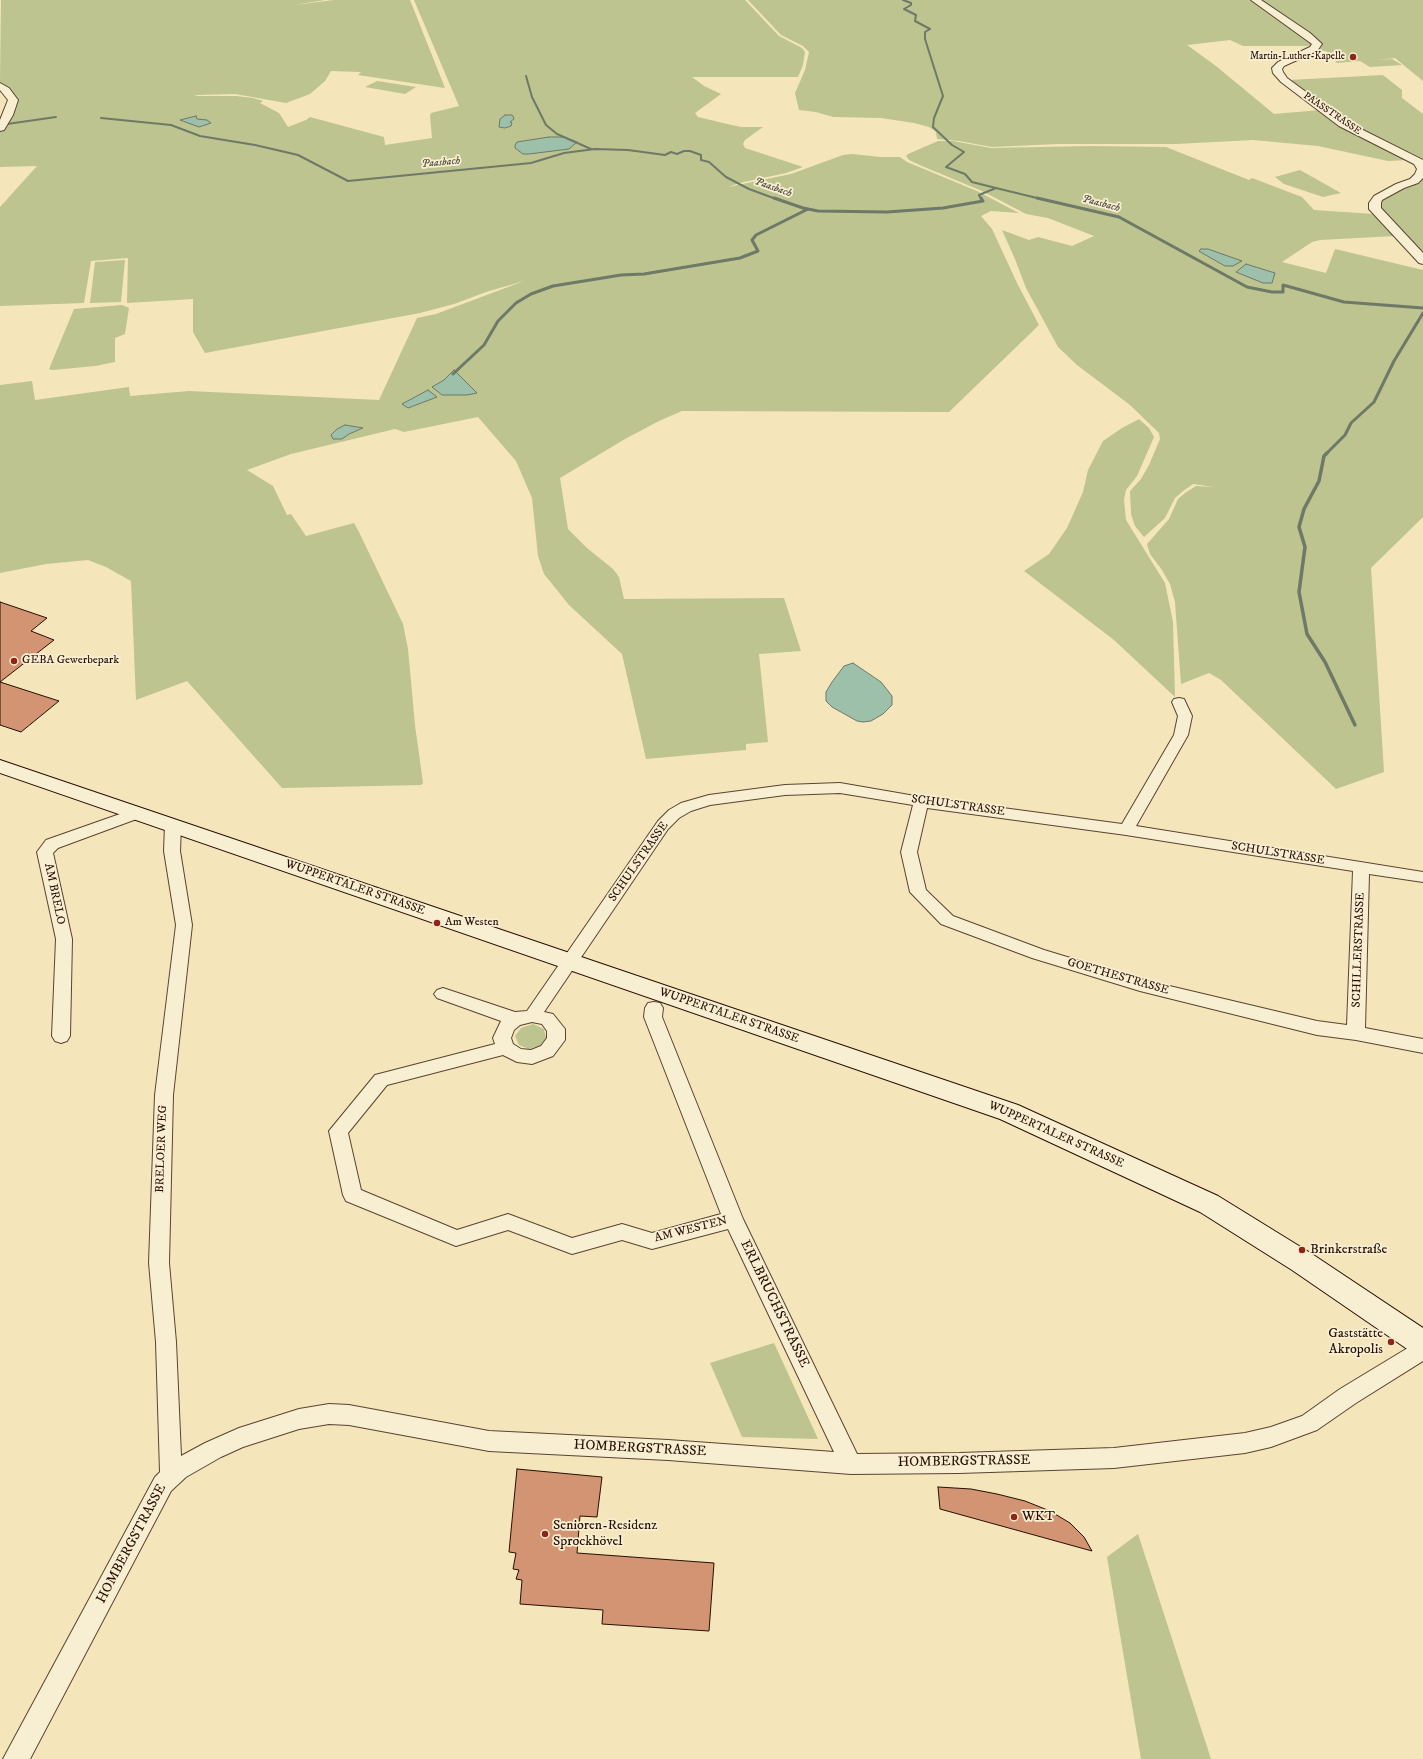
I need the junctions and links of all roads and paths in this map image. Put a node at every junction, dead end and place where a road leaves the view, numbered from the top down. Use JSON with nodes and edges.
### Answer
{"nodes":[{"id":1,"x":1255,"y":0,"type":"edge"},
{"id":2,"x":0,"y":86,"type":"edge"},
{"id":3,"x":2,"y":126,"type":"edge"},
{"id":4,"x":1421,"y":162,"type":"edge"},
{"id":5,"x":1423,"y":260,"type":"edge"},
{"id":6,"x":1179,"y":702,"type":"dead end"},
{"id":7,"x":0,"y":766,"type":"edge"},
{"id":8,"x":921,"y":802,"type":"junction"},
{"id":9,"x":137,"y":813,"type":"junction"},
{"id":10,"x":173,"y":825,"type":"junction"},
{"id":11,"x":1126,"y":830,"type":"junction"},
{"id":12,"x":1361,"y":867,"type":"junction"},
{"id":13,"x":1423,"y":877,"type":"edge"},
{"id":14,"x":570,"y":963,"type":"junction"},
{"id":15,"x":443,"y":994,"type":"dead end"},
{"id":16,"x":654,"y":1008,"type":"dead end"},
{"id":17,"x":532,"y":1016,"type":"junction"},
{"id":18,"x":515,"y":1019,"type":"junction"},
{"id":19,"x":1356,"y":1033,"type":"junction"},
{"id":20,"x":61,"y":1036,"type":"dead end"},
{"id":21,"x":1423,"y":1046,"type":"edge"},
{"id":22,"x":505,"y":1048,"type":"junction"},
{"id":23,"x":733,"y":1219,"type":"junction"},
{"id":24,"x":1423,"y":1344,"type":"edge"},
{"id":25,"x":1423,"y":1350,"type":"edge"},
{"id":26,"x":851,"y":1464,"type":"junction"},
{"id":27,"x":171,"y":1475,"type":"junction"},
{"id":28,"x":16,"y":1759,"type":"edge"}],
"edges":[{"from":1,"to":4,"type":"street","name":"PAASSTRASSE"},
{"from":2,"to":3,"type":"street"},
{"from":4,"to":5,"type":"street","name":"PAASSTRASSE"},
{"from":6,"to":11,"type":"street"},
{"from":7,"to":9,"type":"main road","name":"WUPPERTALER STRASSE"},
{"from":8,"to":11,"type":"street","name":"SCHULSTRASSE"},
{"from":8,"to":14,"type":"street","name":"SCHULSTRASSE"},
{"from":8,"to":19,"type":"street","name":"GOETHESTRASSE"},
{"from":9,"to":10,"type":"main road","name":"WUPPERTALER STRASSE"},
{"from":9,"to":20,"type":"street","name":"AM BRELO"},
{"from":10,"to":14,"type":"main road","name":"WUPPERTALER STRASSE"},
{"from":10,"to":27,"type":"street","name":"BRELOER WEG"},
{"from":11,"to":12,"type":"street","name":"SCHULSTRASSE"},
{"from":12,"to":13,"type":"street","name":"SCHULSTRASSE"},
{"from":12,"to":19,"type":"street","name":"SCHILLERSTRASSE"},
{"from":14,"to":17,"type":"street"},
{"from":14,"to":24,"type":"main road","name":"WUPPERTALER STRASSE"},
{"from":15,"to":18,"type":"street"},
{"from":16,"to":23,"type":"street","name":"ERLBRUCHSTRASSE"},
{"from":17,"to":18,"type":"street"},
{"from":17,"to":22,"type":"street"},
{"from":18,"to":22,"type":"street"},
{"from":19,"to":21,"type":"street","name":"GOETHESTRASSE"},
{"from":22,"to":23,"type":"street","name":"AM WESTEN"},
{"from":23,"to":26,"type":"street","name":"ERLBRUCHSTRASSE"},
{"from":25,"to":26,"type":"street","name":"HOMBERGSTRASSE"},
{"from":26,"to":27,"type":"street","name":"HOMBERGSTRASSE"},
{"from":27,"to":28,"type":"street","name":"HOMBERGSTRASSE"}]}
